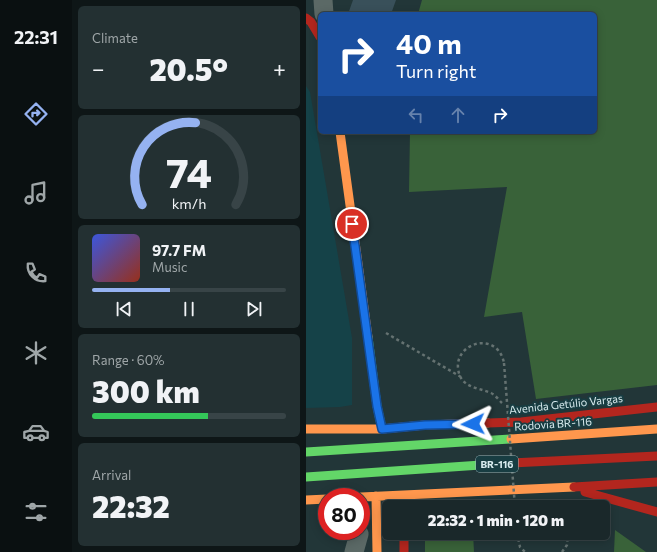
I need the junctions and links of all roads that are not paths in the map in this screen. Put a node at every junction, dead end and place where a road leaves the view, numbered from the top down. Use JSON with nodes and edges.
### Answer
{"nodes":[{"id":1,"x":323,"y":0,"type":"edge"},
{"id":2,"x":324,"y":12,"type":"edge"},
{"id":3,"x":306,"y":18,"type":"edge"},
{"id":4,"x":318,"y":34,"type":"edge"},
{"id":5,"x":340,"y":134,"type":"edge"},
{"id":6,"x":657,"y":407,"type":"edge"},
{"id":7,"x":306,"y":429,"type":"edge"},
{"id":8,"x":382,"y":429,"type":"junction"},
{"id":9,"x":657,"y":429,"type":"edge"},
{"id":10,"x":306,"y":452,"type":"edge"},
{"id":11,"x":657,"y":456,"type":"edge"},
{"id":12,"x":306,"y":477,"type":"edge"},
{"id":13,"x":657,"y":482,"type":"edge"},
{"id":14,"x":572,"y":488,"type":"junction"},
{"id":15,"x":404,"y":494,"type":"junction"},
{"id":16,"x":370,"y":496,"type":"edge"},
{"id":17,"x":376,"y":496,"type":"junction"},
{"id":18,"x":318,"y":499,"type":"edge"},
{"id":19,"x":306,"y":500,"type":"edge"},
{"id":20,"x":404,"y":500,"type":"edge"},
{"id":21,"x":657,"y":512,"type":"edge"},
{"id":22,"x":404,"y":540,"type":"edge"},
{"id":23,"x":377,"y":552,"type":"edge"},
{"id":24,"x":404,"y":552,"type":"edge"}],
"edges":[{"from":1,"to":2,"type":"street"},
{"from":3,"to":4,"type":"main road"},
{"from":5,"to":8,"type":"main road"},
{"from":6,"to":8,"type":"main road","name":"Avenida Getúlio Vargas"},
{"from":7,"to":8,"type":"main road","name":"Avenida Getúlio Vargas"},
{"from":9,"to":10,"type":"main road","name":"Rodovia BR-116","number":"BR-116"},
{"from":11,"to":12,"type":"main road","number":"BR-116"},
{"from":13,"to":14,"type":"main road"},
{"from":14,"to":15,"type":"main road"},
{"from":14,"to":21,"type":"main road"},
{"from":15,"to":17,"type":"main road"},
{"from":15,"to":20,"type":"main road"},
{"from":16,"to":17,"type":"main road"},
{"from":17,"to":23,"type":"main road"},
{"from":18,"to":19,"type":"main road"},
{"from":22,"to":24,"type":"main road"}]}
